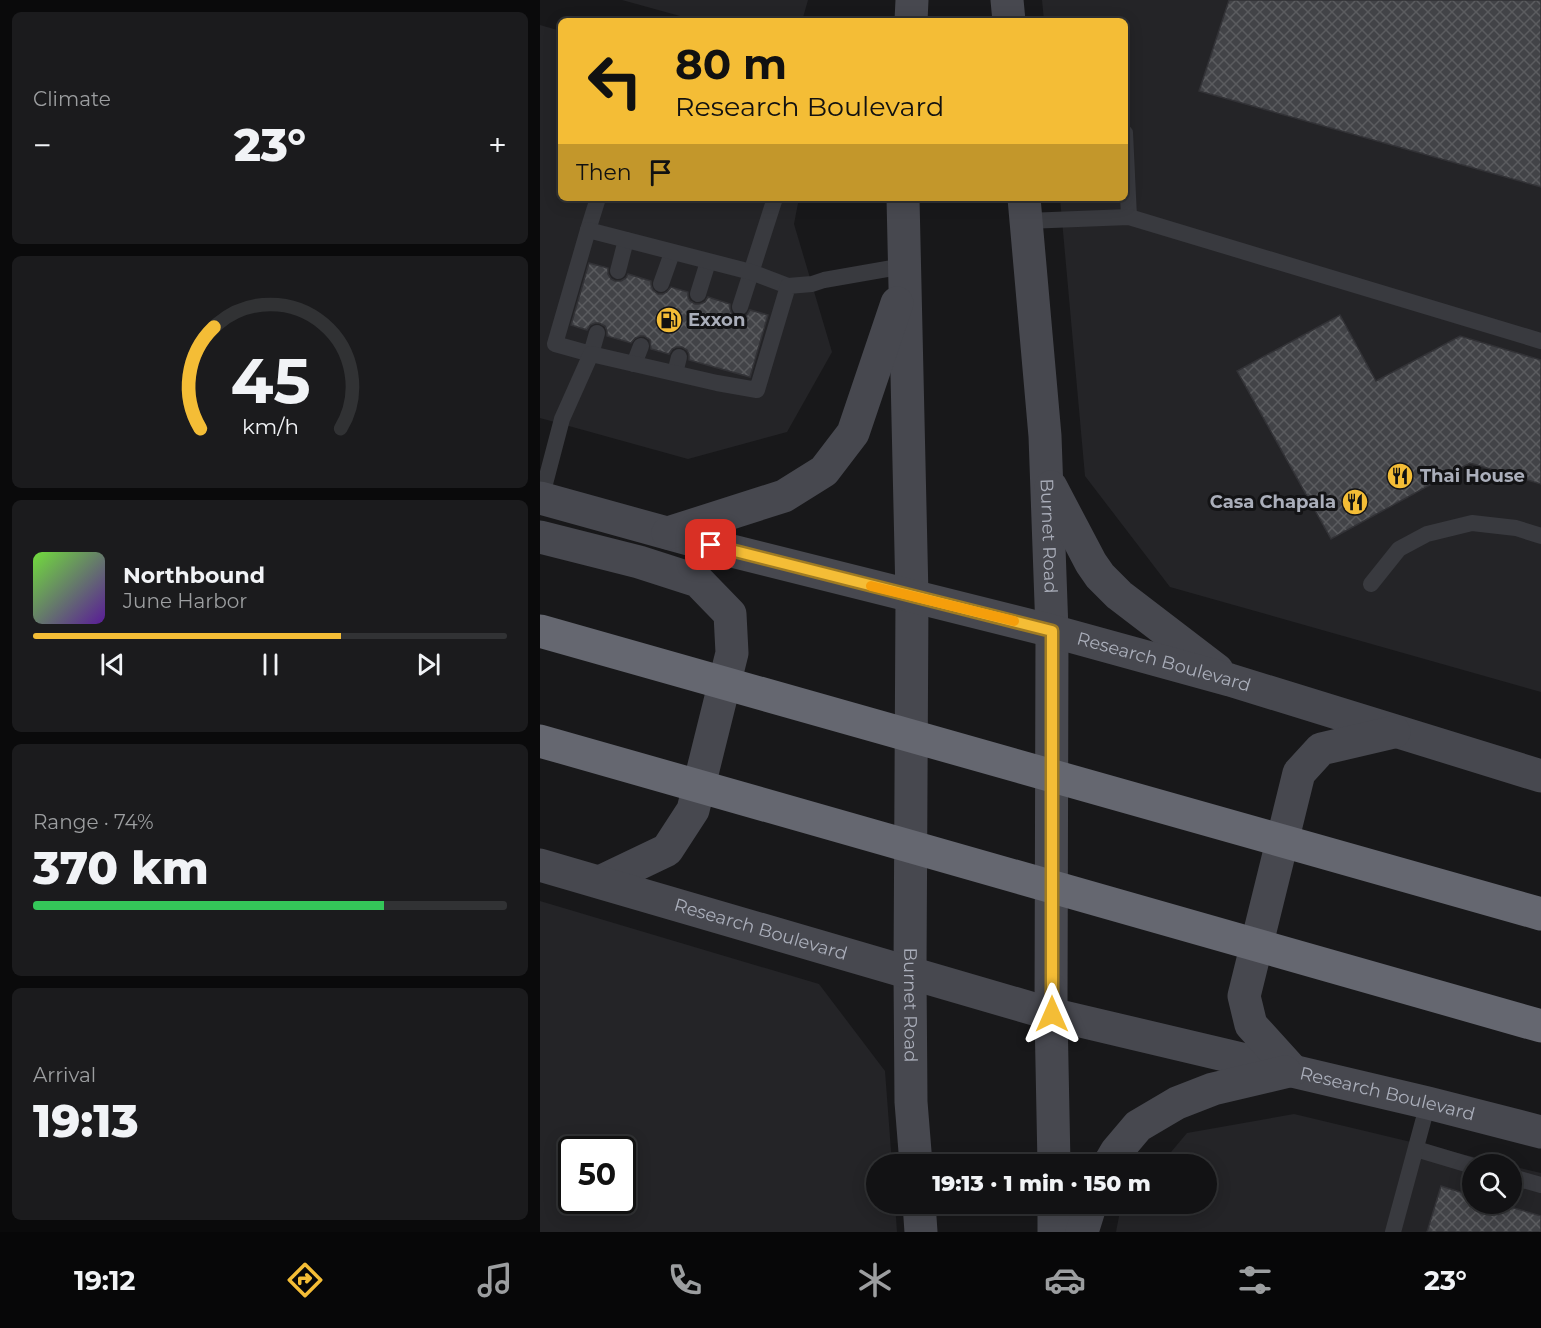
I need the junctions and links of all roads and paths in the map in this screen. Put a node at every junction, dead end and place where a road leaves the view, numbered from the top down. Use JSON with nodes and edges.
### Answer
{"nodes":[{"id":1,"x":912,"y":0,"type":"edge"},
{"id":2,"x":1007,"y":0,"type":"edge"},
{"id":3,"x":911,"y":18,"type":"edge"},
{"id":4,"x":1009,"y":18,"type":"edge"},
{"id":5,"x":1128,"y":196,"type":"edge"},
{"id":6,"x":597,"y":201,"type":"edge"},
{"id":7,"x":774,"y":201,"type":"edge"},
{"id":8,"x":903,"y":201,"type":"edge"},
{"id":9,"x":1025,"y":209,"type":"edge"},
{"id":10,"x":1129,"y":217,"type":"junction"},
{"id":11,"x":588,"y":230,"type":"junction"},
{"id":12,"x":626,"y":240,"type":"junction"},
{"id":13,"x":672,"y":253,"type":"junction"},
{"id":14,"x":708,"y":262,"type":"junction"},
{"id":15,"x":618,"y":271,"type":"dead end"},
{"id":16,"x":751,"y":272,"type":"junction"},
{"id":17,"x":904,"y":274,"type":"junction"},
{"id":18,"x":661,"y":284,"type":"dead end"},
{"id":19,"x":788,"y":286,"type":"junction"},
{"id":20,"x":698,"y":294,"type":"dead end"},
{"id":21,"x":740,"y":307,"type":"dead end"},
{"id":22,"x":597,"y":333,"type":"dead end"},
{"id":23,"x":1541,"y":342,"type":"edge"},
{"id":24,"x":641,"y":346,"type":"dead end"},
{"id":25,"x":591,"y":354,"type":"junction"},
{"id":26,"x":634,"y":364,"type":"junction"},
{"id":27,"x":1047,"y":478,"type":"junction"},
{"id":28,"x":540,"y":499,"type":"edge"},
{"id":29,"x":668,"y":533,"type":"junction"},
{"id":30,"x":1541,"y":536,"type":"edge"},
{"id":31,"x":540,"y":537,"type":"edge"},
{"id":32,"x":1371,"y":584,"type":"dead end"},
{"id":33,"x":912,"y":596,"type":"junction"},
{"id":34,"x":540,"y":631,"type":"edge"},
{"id":35,"x":1052,"y":631,"type":"junction"},
{"id":36,"x":1230,"y":680,"type":"junction"},
{"id":37,"x":1395,"y":731,"type":"junction"},
{"id":38,"x":540,"y":741,"type":"edge"},
{"id":39,"x":1541,"y":776,"type":"edge"},
{"id":40,"x":540,"y":865,"type":"edge"},
{"id":41,"x":600,"y":882,"type":"junction"},
{"id":42,"x":1541,"y":914,"type":"edge"},
{"id":43,"x":910,"y":973,"type":"junction"},
{"id":44,"x":1052,"y":1014,"type":"junction"},
{"id":45,"x":1541,"y":1026,"type":"edge"},
{"id":46,"x":1292,"y":1071,"type":"junction"},
{"id":47,"x":1428,"y":1103,"type":"junction"},
{"id":48,"x":1541,"y":1132,"type":"edge"},
{"id":49,"x":1416,"y":1149,"type":"junction"},
{"id":50,"x":915,"y":1154,"type":"edge"},
{"id":51,"x":1054,"y":1154,"type":"edge"},
{"id":52,"x":1115,"y":1154,"type":"edge"},
{"id":53,"x":1462,"y":1163,"type":"edge"},
{"id":54,"x":1522,"y":1180,"type":"edge"},
{"id":55,"x":1541,"y":1185,"type":"edge"},
{"id":56,"x":919,"y":1214,"type":"edge"},
{"id":57,"x":1054,"y":1214,"type":"edge"},
{"id":58,"x":1088,"y":1214,"type":"edge"},
{"id":59,"x":921,"y":1232,"type":"edge"},
{"id":60,"x":1054,"y":1232,"type":"edge"},
{"id":61,"x":1082,"y":1232,"type":"edge"},
{"id":62,"x":1394,"y":1232,"type":"edge"}],
"edges":[{"from":1,"to":3,"type":"main road"},
{"from":2,"to":4,"type":"main road"},
{"from":5,"to":10,"type":"lane"},
{"from":6,"to":11,"type":"lane"},
{"from":7,"to":16,"type":"lane"},
{"from":8,"to":17,"type":"main road","name":"Burnet Road"},
{"from":9,"to":10,"type":"lane"},
{"from":9,"to":27,"type":"main road","name":"Burnet Road"},
{"from":10,"to":23,"type":"lane"},
{"from":11,"to":12,"type":"lane"},
{"from":11,"to":25,"type":"lane"},
{"from":12,"to":13,"type":"lane"},
{"from":12,"to":15,"type":"lane"},
{"from":13,"to":14,"type":"lane"},
{"from":13,"to":18,"type":"lane"},
{"from":14,"to":16,"type":"lane"},
{"from":14,"to":20,"type":"lane"},
{"from":16,"to":19,"type":"lane"},
{"from":16,"to":21,"type":"lane"},
{"from":17,"to":19,"type":"lane"},
{"from":17,"to":29,"type":"main road"},
{"from":17,"to":33,"type":"main road","name":"Burnet Road"},
{"from":19,"to":26,"type":"lane"},
{"from":22,"to":25,"type":"lane"},
{"from":24,"to":26,"type":"lane"},
{"from":25,"to":26,"type":"lane"},
{"from":25,"to":28,"type":"lane"},
{"from":27,"to":35,"type":"main road","name":"Burnet Road"},
{"from":27,"to":36,"type":"main road"},
{"from":28,"to":29,"type":"main road","name":"Research Boulevard"},
{"from":29,"to":33,"type":"main road","name":"Research Boulevard"},
{"from":30,"to":32,"type":"lane"},
{"from":31,"to":41,"type":"main road"},
{"from":33,"to":35,"type":"main road","name":"Research Boulevard"},
{"from":33,"to":43,"type":"main road","name":"Burnet Road"},
{"from":34,"to":42,"type":"highway","bridge":true},
{"from":35,"to":36,"type":"main road","name":"Research Boulevard"},
{"from":35,"to":44,"type":"main road","name":"Burnet Road"},
{"from":36,"to":37,"type":"main road","name":"Research Boulevard"},
{"from":37,"to":39,"type":"main road","name":"Research Boulevard"},
{"from":37,"to":46,"type":"main road"},
{"from":38,"to":45,"type":"highway","bridge":true},
{"from":40,"to":41,"type":"main road","name":"Research Boulevard"},
{"from":41,"to":43,"type":"main road","name":"Research Boulevard"},
{"from":43,"to":44,"type":"main road","name":"Research Boulevard"},
{"from":43,"to":50,"type":"main road","name":"Burnet Road"},
{"from":44,"to":46,"type":"main road","name":"Research Boulevard"},
{"from":44,"to":51,"type":"main road","name":"Burnet Road"},
{"from":46,"to":47,"type":"main road","name":"Research Boulevard"},
{"from":46,"to":52,"type":"main road"},
{"from":47,"to":48,"type":"main road","name":"Research Boulevard"},
{"from":47,"to":49,"type":"lane"},
{"from":49,"to":53,"type":"lane"},
{"from":49,"to":62,"type":"lane"},
{"from":54,"to":55,"type":"lane"},
{"from":56,"to":59,"type":"main road"},
{"from":57,"to":60,"type":"main road"},
{"from":58,"to":61,"type":"main road"}]}
